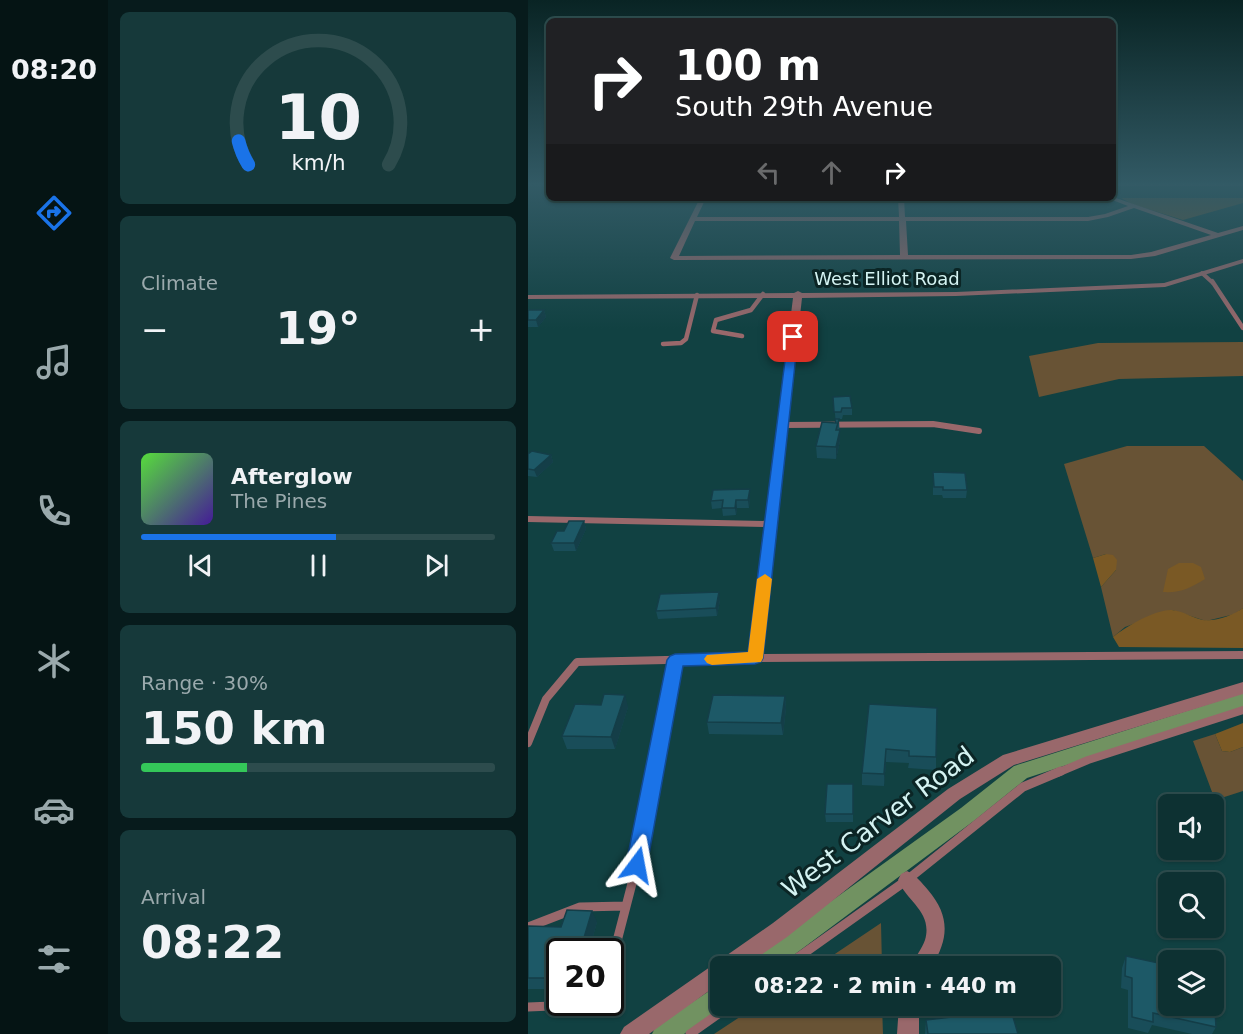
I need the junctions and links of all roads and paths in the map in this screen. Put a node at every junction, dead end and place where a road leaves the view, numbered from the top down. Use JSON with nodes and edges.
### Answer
{"nodes":[{"id":1,"x":687,"y":232,"type":"edge"},
{"id":2,"x":903,"y":232,"type":"edge"},
{"id":3,"x":1210,"y":232,"type":"edge"},
{"id":4,"x":1228,"y":232,"type":"edge"},
{"id":5,"x":1218,"y":235,"type":"junction"},
{"id":6,"x":904,"y":258,"type":"junction"},
{"id":7,"x":1243,"y":261,"type":"edge"},
{"id":8,"x":1202,"y":273,"type":"junction"},
{"id":9,"x":798,"y":293,"type":"junction"},
{"id":10,"x":764,"y":294,"type":"junction"},
{"id":11,"x":697,"y":295,"type":"junction"},
{"id":12,"x":528,"y":297,"type":"edge"},
{"id":13,"x":1243,"y":328,"type":"edge"},
{"id":14,"x":742,"y":336,"type":"dead end"},
{"id":15,"x":663,"y":344,"type":"dead end"},
{"id":16,"x":783,"y":425,"type":"junction"},
{"id":17,"x":979,"y":431,"type":"dead end"},
{"id":18,"x":528,"y":519,"type":"edge"},
{"id":19,"x":771,"y":524,"type":"junction"},
{"id":20,"x":1243,"y":655,"type":"edge"},
{"id":21,"x":755,"y":658,"type":"junction"},
{"id":22,"x":675,"y":660,"type":"junction"},
{"id":23,"x":1243,"y":688,"type":"edge"},
{"id":24,"x":1243,"y":710,"type":"edge"},
{"id":25,"x":528,"y":742,"type":"edge"},
{"id":26,"x":907,"y":880,"type":"junction"},
{"id":27,"x":626,"y":906,"type":"junction"},
{"id":28,"x":528,"y":927,"type":"edge"},
{"id":29,"x":618,"y":938,"type":"edge"},
{"id":30,"x":742,"y":956,"type":"edge"},
{"id":31,"x":800,"y":956,"type":"edge"},
{"id":32,"x":927,"y":956,"type":"edge"},
{"id":33,"x":710,"y":979,"type":"edge"},
{"id":34,"x":546,"y":1006,"type":"edge"},
{"id":35,"x":528,"y":1007,"type":"edge"},
{"id":36,"x":715,"y":1016,"type":"edge"},
{"id":37,"x":909,"y":1016,"type":"edge"},
{"id":38,"x":631,"y":1034,"type":"edge"},
{"id":39,"x":690,"y":1034,"type":"edge"},
{"id":40,"x":908,"y":1034,"type":"edge"}],
"edges":[{"from":1,"to":6,"type":"street"},
{"from":2,"to":6,"type":"street"},
{"from":3,"to":5,"type":"street"},
{"from":4,"to":5,"type":"street"},
{"from":5,"to":6,"type":"street"},
{"from":7,"to":8,"type":"street","name":"West Elliot Road"},
{"from":8,"to":9,"type":"street","name":"West Elliot Road"},
{"from":8,"to":13,"type":"lane"},
{"from":9,"to":10,"type":"street","name":"West Elliot Road"},
{"from":9,"to":16,"type":"street"},
{"from":10,"to":11,"type":"street","name":"West Elliot Road"},
{"from":10,"to":14,"type":"lane"},
{"from":11,"to":12,"type":"street","name":"West Elliot Road"},
{"from":11,"to":15,"type":"lane"},
{"from":16,"to":17,"type":"lane"},
{"from":16,"to":19,"type":"street"},
{"from":18,"to":19,"type":"lane"},
{"from":19,"to":21,"type":"street"},
{"from":20,"to":21,"type":"lane"},
{"from":21,"to":22,"type":"lane"},
{"from":22,"to":25,"type":"lane"},
{"from":22,"to":27,"type":"lane"},
{"from":23,"to":30,"type":"street","name":"West Carver Road"},
{"from":24,"to":26,"type":"lane"},
{"from":26,"to":31,"type":"lane"},
{"from":26,"to":32,"type":"street"},
{"from":27,"to":28,"type":"lane"},
{"from":27,"to":29,"type":"lane"},
{"from":33,"to":38,"type":"street"},
{"from":34,"to":35,"type":"lane"},
{"from":36,"to":39,"type":"lane"},
{"from":37,"to":40,"type":"street"}]}
